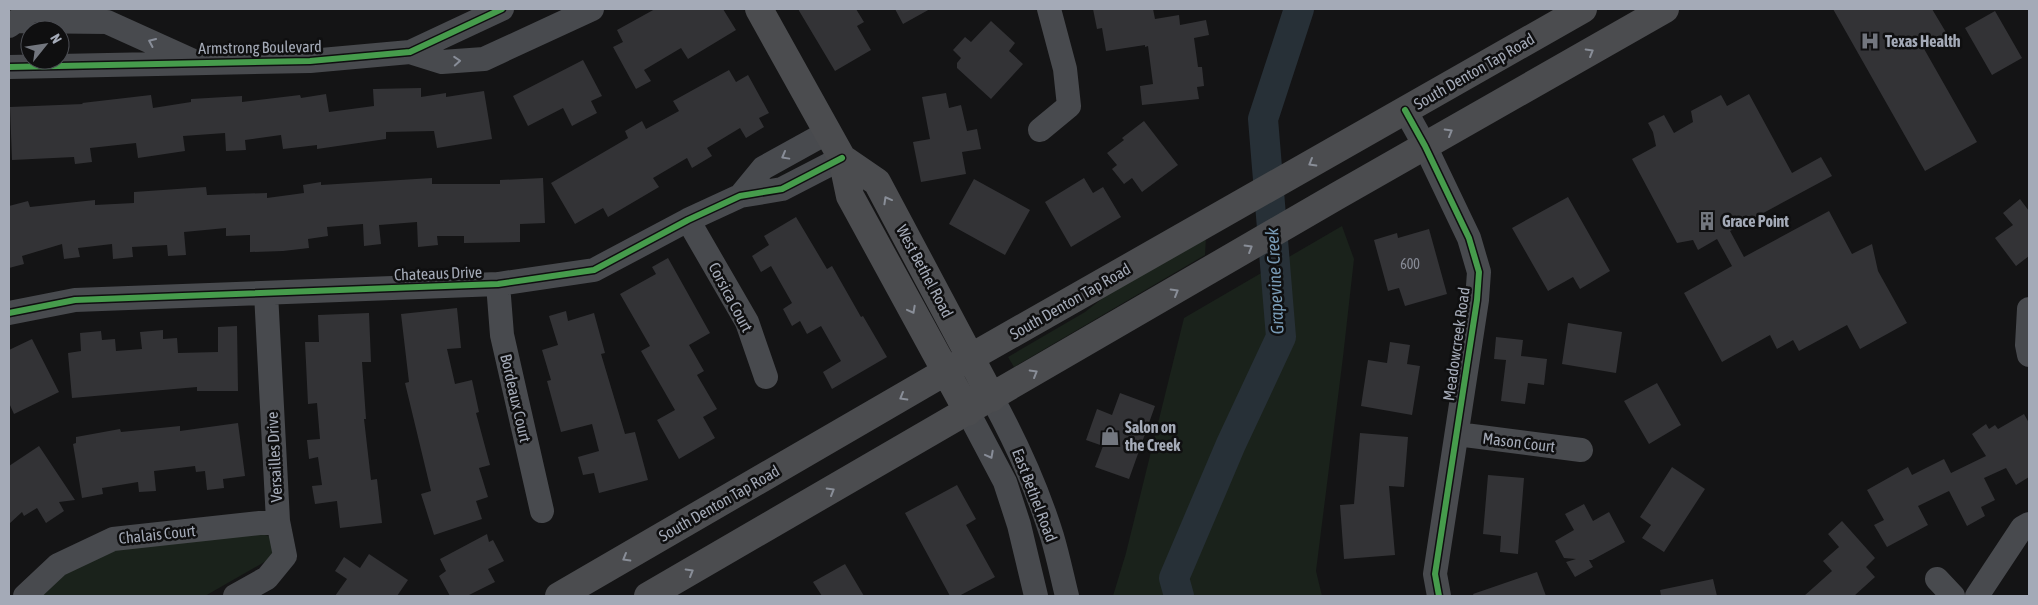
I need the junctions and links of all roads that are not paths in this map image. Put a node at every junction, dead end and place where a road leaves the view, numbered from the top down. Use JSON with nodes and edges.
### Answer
{"nodes":[{"id":1,"x":502,"y":9,"type":"edge"},
{"id":2,"x":592,"y":9,"type":"edge"},
{"id":3,"x":759,"y":9,"type":"edge"},
{"id":4,"x":1049,"y":9,"type":"edge"},
{"id":5,"x":1583,"y":9,"type":"edge"},
{"id":6,"x":1666,"y":9,"type":"edge"},
{"id":7,"x":9,"y":26,"type":"edge"},
{"id":8,"x":410,"y":52,"type":"junction"},
{"id":9,"x":197,"y":62,"type":"junction"},
{"id":10,"x":9,"y":67,"type":"edge"},
{"id":11,"x":1405,"y":110,"type":"junction"},
{"id":12,"x":1040,"y":130,"type":"dead end"},
{"id":13,"x":828,"y":132,"type":"junction"},
{"id":14,"x":1425,"y":146,"type":"junction"},
{"id":15,"x":842,"y":158,"type":"junction"},
{"id":16,"x":740,"y":196,"type":"junction"},
{"id":17,"x":688,"y":220,"type":"junction"},
{"id":18,"x":498,"y":284,"type":"junction"},
{"id":19,"x":266,"y":293,"type":"junction"},
{"id":20,"x":2029,"y":309,"type":"edge"},
{"id":21,"x":9,"y":313,"type":"edge"},
{"id":22,"x":2029,"y":355,"type":"edge"},
{"id":23,"x":970,"y":358,"type":"junction"},
{"id":24,"x":945,"y":372,"type":"junction"},
{"id":25,"x":766,"y":377,"type":"dead end"},
{"id":26,"x":992,"y":398,"type":"junction"},
{"id":27,"x":968,"y":412,"type":"junction"},
{"id":28,"x":1456,"y":434,"type":"junction"},
{"id":29,"x":1581,"y":450,"type":"dead end"},
{"id":30,"x":542,"y":511,"type":"dead end"},
{"id":31,"x":278,"y":521,"type":"junction"},
{"id":32,"x":2029,"y":524,"type":"edge"},
{"id":33,"x":1937,"y":579,"type":"dead end"},
{"id":34,"x":586,"y":590,"type":"edge"},
{"id":35,"x":24,"y":596,"type":"edge"},
{"id":36,"x":235,"y":596,"type":"edge"},
{"id":37,"x":559,"y":596,"type":"edge"},
{"id":38,"x":648,"y":596,"type":"edge"},
{"id":39,"x":1036,"y":596,"type":"edge"},
{"id":40,"x":1067,"y":596,"type":"edge"},
{"id":41,"x":1439,"y":596,"type":"edge"},
{"id":42,"x":1953,"y":596,"type":"edge"},
{"id":43,"x":1978,"y":596,"type":"edge"}],
"edges":[{"from":1,"to":8,"type":"street","name":"Armstrong Boulevard"},
{"from":8,"to":2,"type":"street","name":"Armstrong Boulevard","one_way":true},
{"from":3,"to":13,"type":"main road","name":"West Bethel Road"},
{"from":4,"to":12,"type":"street"},
{"from":5,"to":11,"type":"main road","name":"South Denton Tap Road"},
{"from":14,"to":6,"type":"main road","one_way":true},
{"from":9,"to":7,"type":"street","one_way":true},
{"from":8,"to":9,"type":"street","name":"Armstrong Boulevard"},
{"from":9,"to":10,"type":"street","name":"Armstrong Boulevard"},
{"from":11,"to":14,"type":"street","name":"Meadowcreek Road"},
{"from":11,"to":23,"type":"main road","name":"South Denton Tap Road","one_way":true},
{"from":13,"to":15,"type":"main road","name":"West Bethel Road"},
{"from":13,"to":16,"type":"street","name":"Chateaus Drive","one_way":true},
{"from":26,"to":14,"type":"main road","one_way":true},
{"from":14,"to":28,"type":"street","name":"Meadowcreek Road"},
{"from":15,"to":16,"type":"street","name":"Chateaus Drive"},
{"from":23,"to":15,"type":"main road","name":"West Bethel Road","one_way":true},
{"from":15,"to":24,"type":"main road","name":"West Bethel Road","one_way":true},
{"from":16,"to":17,"type":"street","name":"Chateaus Drive"},
{"from":17,"to":18,"type":"street","name":"Chateaus Drive"},
{"from":17,"to":25,"type":"street","name":"Corsica Court"},
{"from":18,"to":19,"type":"street","name":"Chateaus Drive"},
{"from":18,"to":30,"type":"street","name":"Bordeaux Court"},
{"from":19,"to":21,"type":"street","name":"Chateaus Drive"},
{"from":19,"to":31,"type":"street","name":"Versailles Drive"},
{"from":20,"to":22,"type":"street"},
{"from":23,"to":24,"type":"main road","name":"South Denton Tap Road"},
{"from":23,"to":26,"type":"main road","name":"West Bethel Road"},
{"from":24,"to":27,"type":"main road","name":"West Bethel Road"},
{"from":24,"to":34,"type":"main road","name":"South Denton Tap Road","one_way":true},
{"from":26,"to":27,"type":"main road"},
{"from":26,"to":40,"type":"street","name":"East Bethel Road"},
{"from":38,"to":27,"type":"main road","one_way":true},
{"from":27,"to":39,"type":"street","name":"East Bethel Road","one_way":true},
{"from":28,"to":29,"type":"street","name":"Mason Court"},
{"from":28,"to":41,"type":"street","name":"Meadowcreek Road"},
{"from":31,"to":35,"type":"street","name":"Chalais Court"},
{"from":31,"to":36,"type":"street","name":"Versailles Drive"},
{"from":32,"to":43,"type":"street"},
{"from":33,"to":42,"type":"street"},
{"from":34,"to":37,"type":"main road","name":"South Denton Tap Road"}]}
